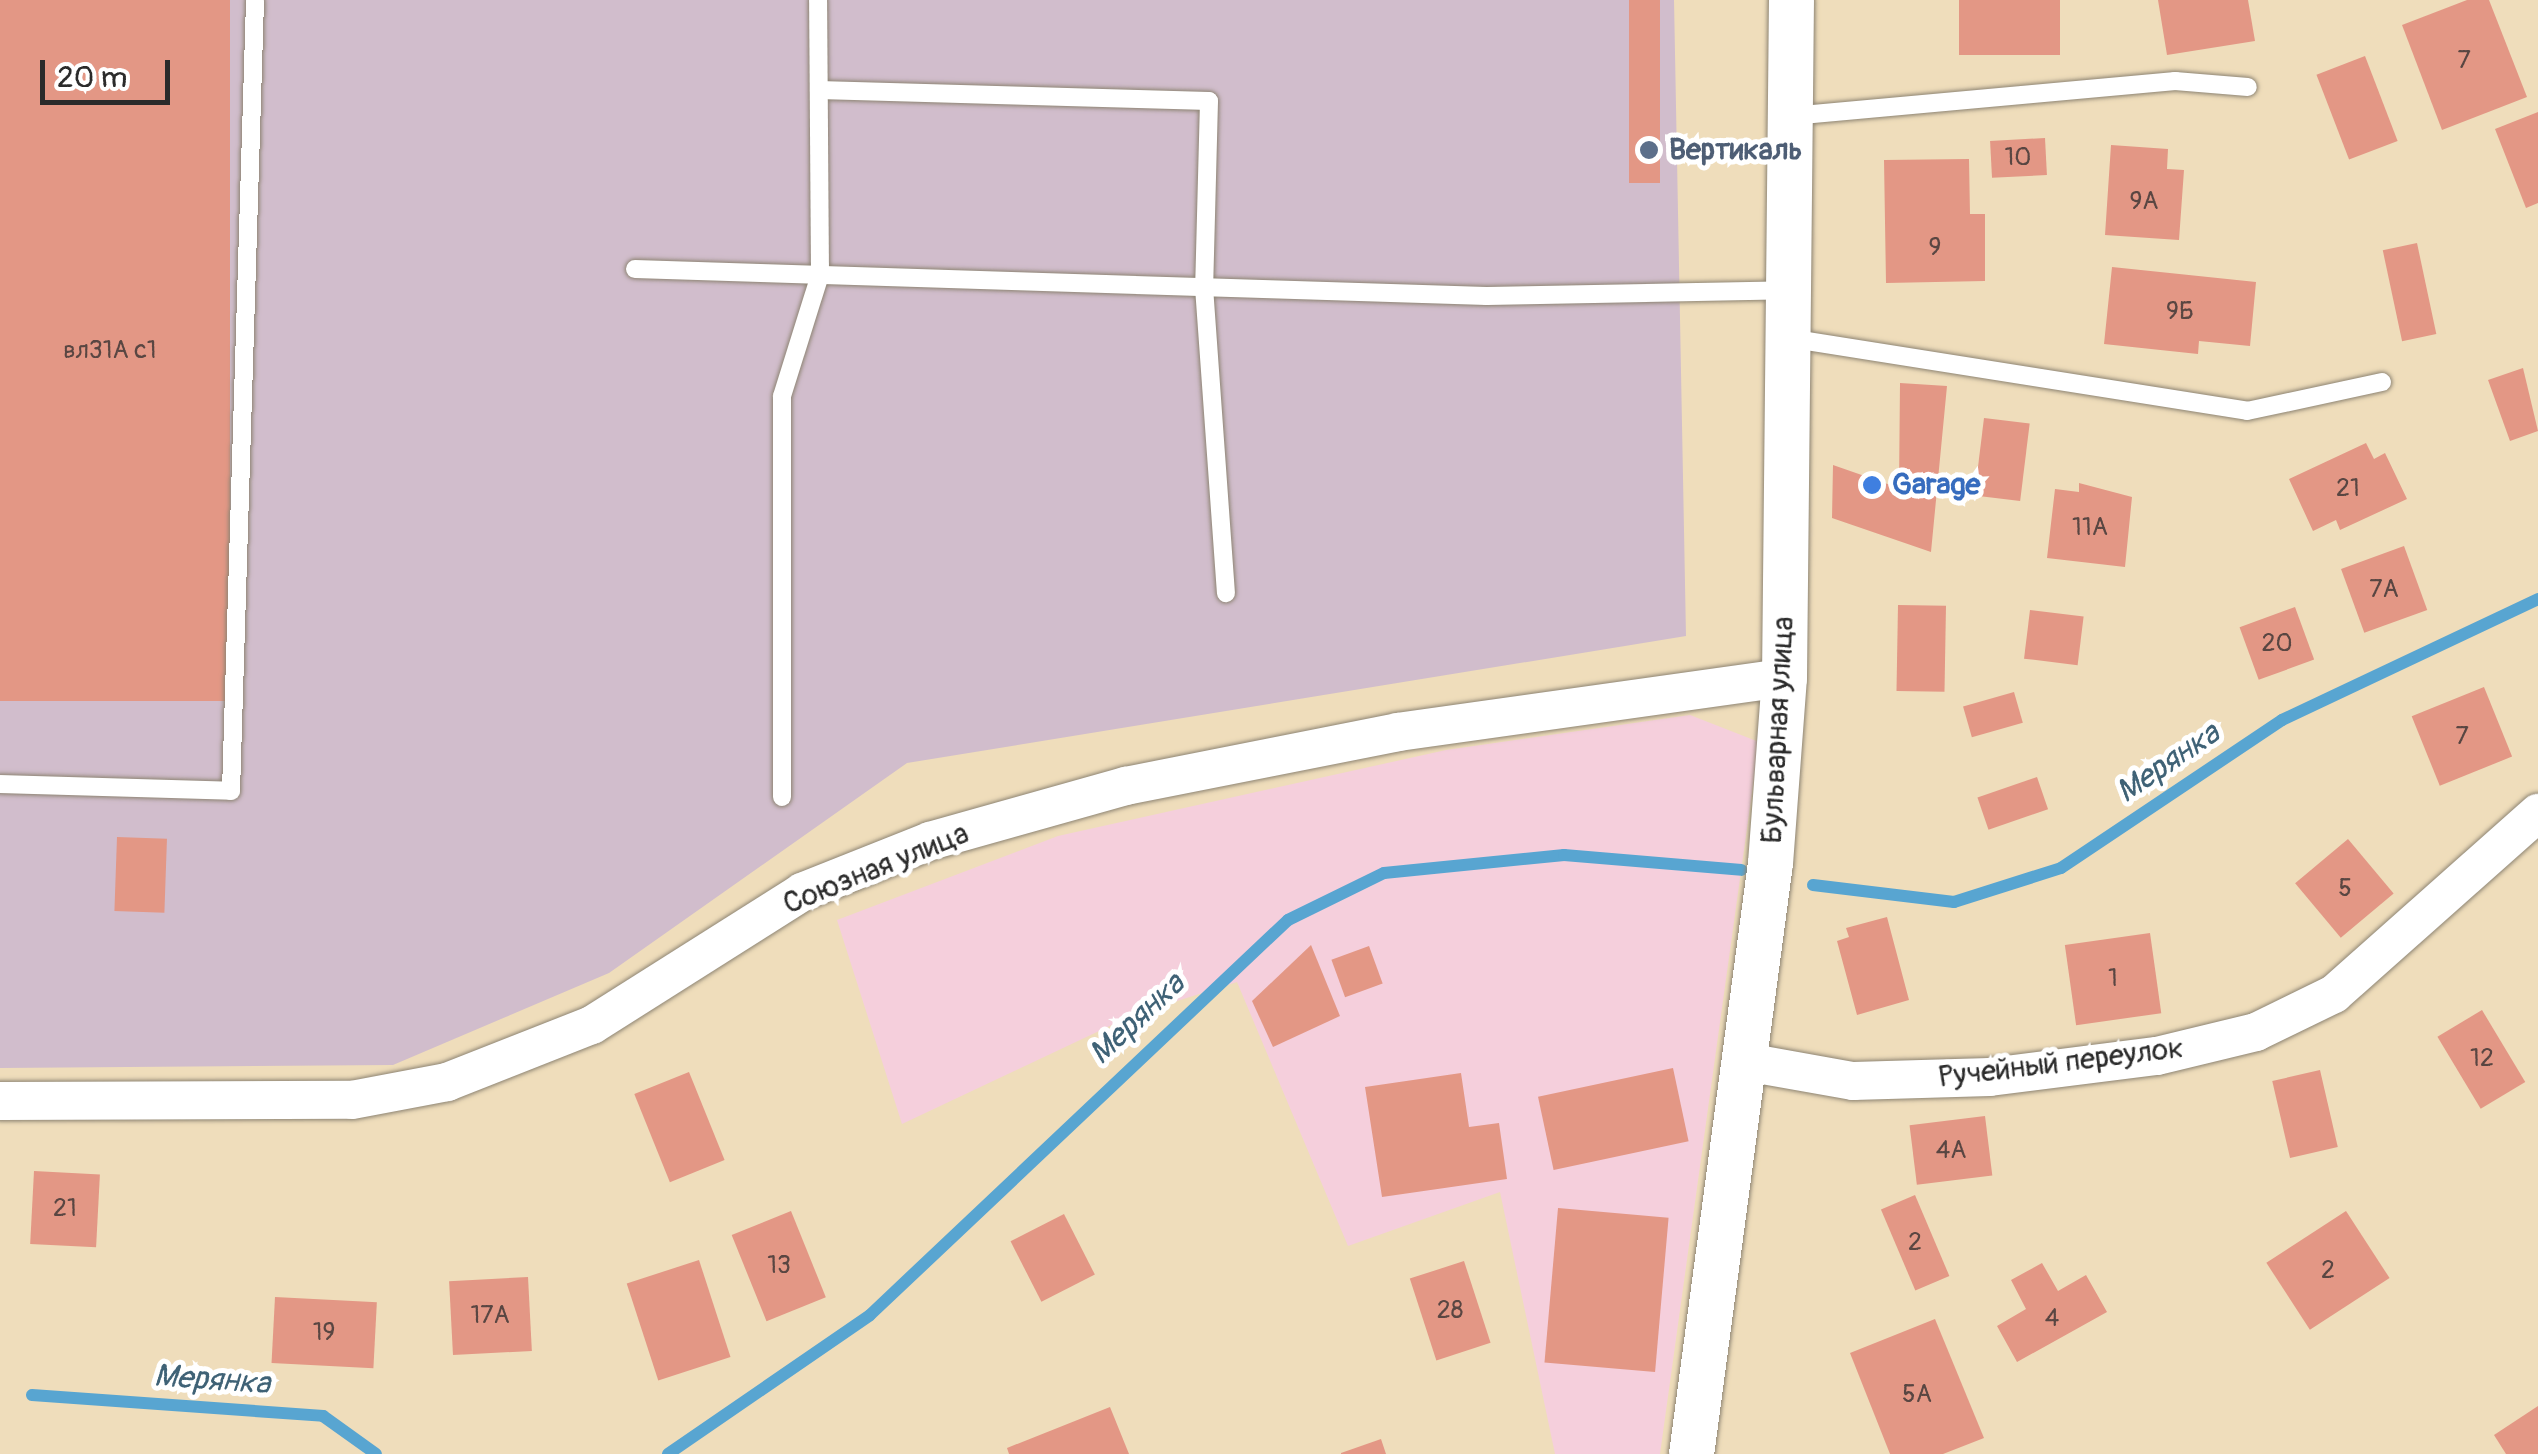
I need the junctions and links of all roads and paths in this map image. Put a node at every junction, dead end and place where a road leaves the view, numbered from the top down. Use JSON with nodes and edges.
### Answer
{"nodes":[{"id":1,"x":255,"y":0,"type":"edge"},
{"id":2,"x":818,"y":0,"type":"edge"},
{"id":3,"x":1791,"y":0,"type":"edge"},
{"id":4,"x":2248,"y":87,"type":"dead end"},
{"id":5,"x":819,"y":90,"type":"junction"},
{"id":6,"x":1790,"y":116,"type":"junction"},
{"id":7,"x":635,"y":270,"type":"dead end"},
{"id":8,"x":820,"y":275,"type":"junction"},
{"id":9,"x":1204,"y":288,"type":"junction"},
{"id":10,"x":1788,"y":290,"type":"junction"},
{"id":11,"x":1788,"y":338,"type":"junction"},
{"id":12,"x":2382,"y":382,"type":"dead end"},
{"id":13,"x":1226,"y":593,"type":"dead end"},
{"id":14,"x":1784,"y":678,"type":"junction"},
{"id":15,"x":0,"y":784,"type":"edge"},
{"id":16,"x":782,"y":797,"type":"dead end"},
{"id":17,"x":2538,"y":814,"type":"edge"},
{"id":18,"x":1746,"y":1062,"type":"junction"},
{"id":19,"x":0,"y":1101,"type":"edge"},
{"id":20,"x":1691,"y":1454,"type":"edge"}],
"edges":[{"from":1,"to":15,"type":"lane"},
{"from":2,"to":5,"type":"lane"},
{"from":3,"to":6,"type":"street","name":"Бульварная улица"},
{"from":4,"to":6,"type":"lane"},
{"from":5,"to":8,"type":"lane"},
{"from":5,"to":9,"type":"lane"},
{"from":6,"to":10,"type":"street","name":"Бульварная улица"},
{"from":7,"to":8,"type":"lane"},
{"from":8,"to":9,"type":"lane"},
{"from":8,"to":16,"type":"lane"},
{"from":9,"to":10,"type":"lane"},
{"from":9,"to":13,"type":"lane"},
{"from":10,"to":11,"type":"street","name":"Бульварная улица"},
{"from":11,"to":12,"type":"lane"},
{"from":11,"to":14,"type":"street","name":"Бульварная улица"},
{"from":14,"to":18,"type":"street","name":"Бульварная улица"},
{"from":14,"to":19,"type":"street","name":"Союзная улица"},
{"from":17,"to":18,"type":"street","name":"Ручейный переулок"},
{"from":18,"to":20,"type":"street","name":"Бульварная улица"}]}
